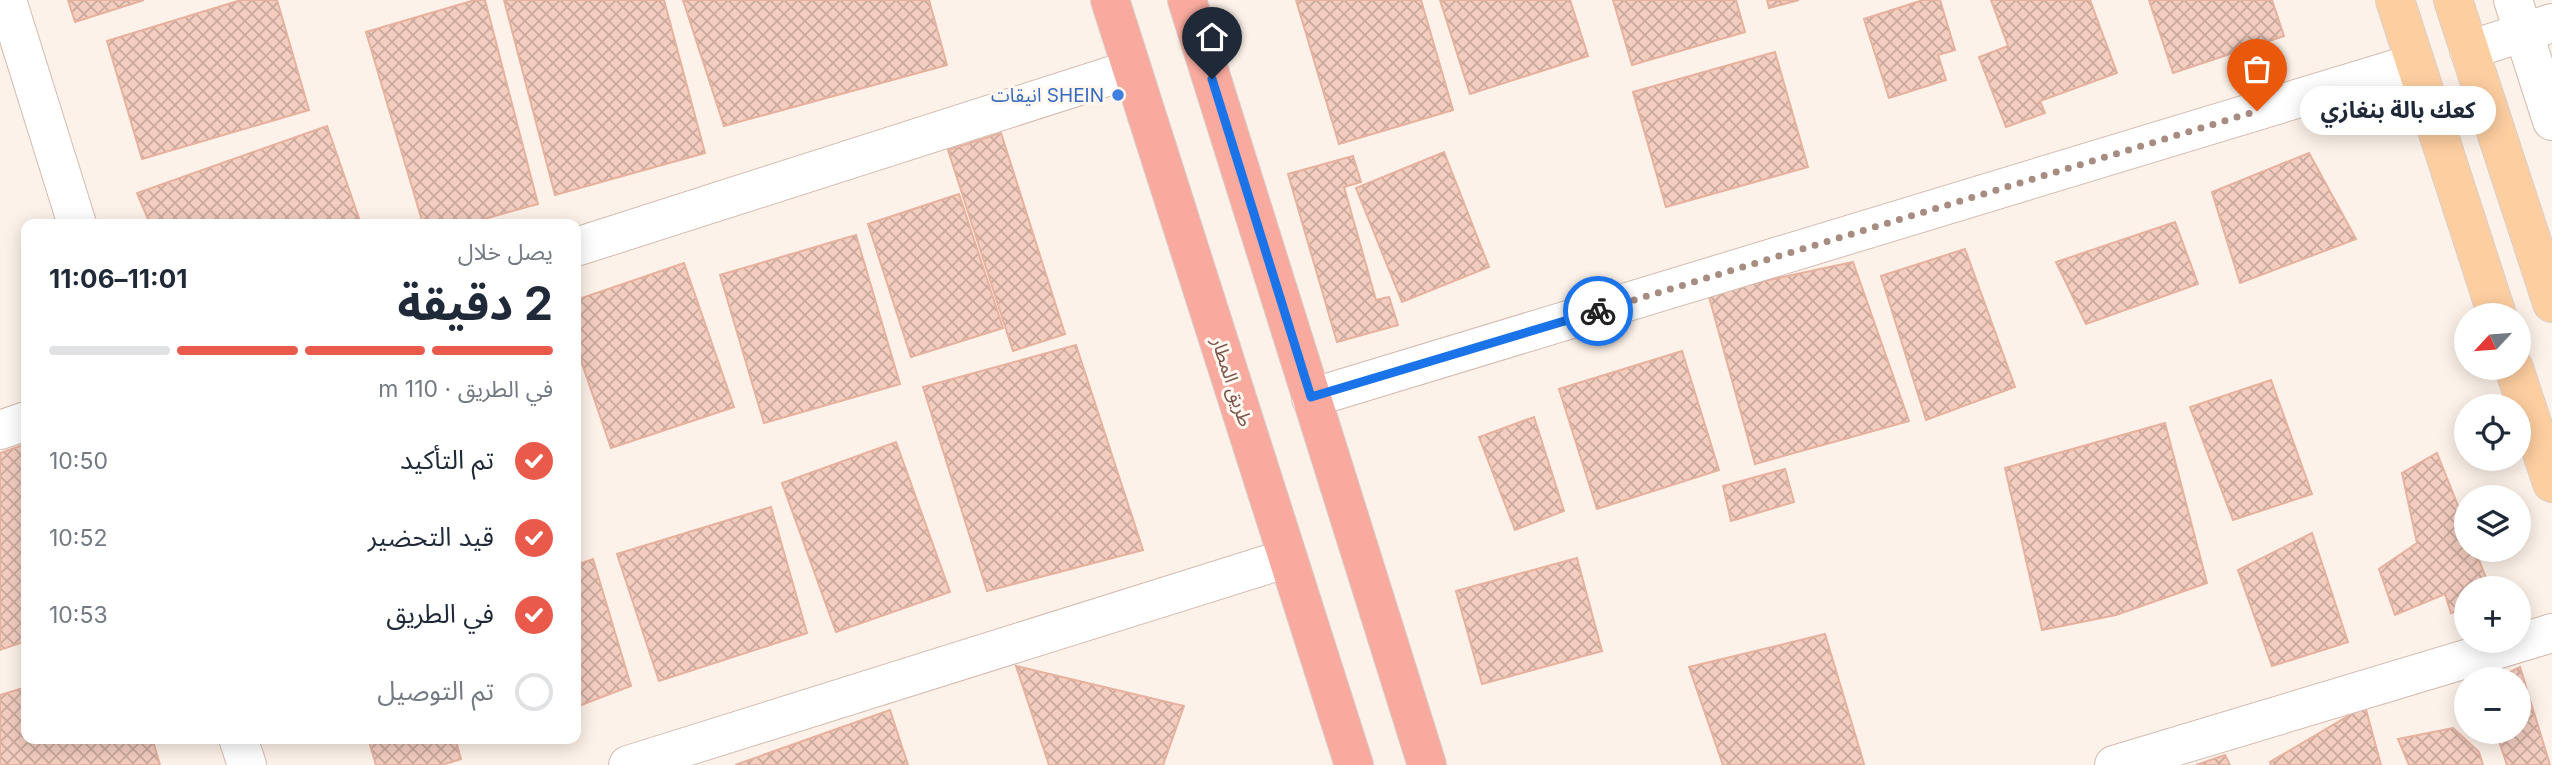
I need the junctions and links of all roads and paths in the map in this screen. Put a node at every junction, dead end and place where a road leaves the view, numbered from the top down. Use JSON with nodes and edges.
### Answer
{"nodes":[{"id":1,"x":6,"y":0,"type":"edge"},
{"id":2,"x":1110,"y":0,"type":"edge"},
{"id":3,"x":1187,"y":0,"type":"edge"},
{"id":4,"x":2395,"y":0,"type":"edge"},
{"id":5,"x":2453,"y":0,"type":"edge"},
{"id":6,"x":2530,"y":18,"type":"edge"},
{"id":7,"x":2469,"y":50,"type":"junction"},
{"id":8,"x":2415,"y":63,"type":"junction"},
{"id":9,"x":1132,"y":69,"type":"junction"},
{"id":10,"x":2552,"y":121,"type":"edge"},
{"id":11,"x":75,"y":219,"type":"edge"},
{"id":12,"x":581,"y":245,"type":"edge"},
{"id":13,"x":2493,"y":303,"type":"edge"},
{"id":14,"x":2552,"y":303,"type":"edge"},
{"id":15,"x":2518,"y":380,"type":"edge"},
{"id":16,"x":1311,"y":397,"type":"junction"},
{"id":17,"x":21,"y":423,"type":"edge"},
{"id":18,"x":0,"y":430,"type":"edge"},
{"id":19,"x":2552,"y":483,"type":"edge"},
{"id":20,"x":1288,"y":558,"type":"junction"},
{"id":21,"x":2552,"y":633,"type":"edge"},
{"id":22,"x":240,"y":744,"type":"edge"},
{"id":23,"x":247,"y":765,"type":"edge"},
{"id":24,"x":628,"y":765,"type":"edge"},
{"id":25,"x":1354,"y":765,"type":"edge"},
{"id":26,"x":1427,"y":765,"type":"edge"},
{"id":27,"x":2114,"y":765,"type":"edge"}],
"edges":[{"from":1,"to":11,"type":"street"},
{"from":2,"to":9,"type":"highway","name":"طريق المطار"},
{"from":3,"to":16,"type":"highway"},
{"from":4,"to":8,"type":"main road"},
{"from":5,"to":7,"type":"main road"},
{"from":6,"to":7,"type":"street"},
{"from":6,"to":10,"type":"street"},
{"from":7,"to":14,"type":"main road"},
{"from":8,"to":13,"type":"main road"},
{"from":8,"to":16,"type":"street"},
{"from":9,"to":12,"type":"street"},
{"from":9,"to":20,"type":"highway","name":"طريق المطار"},
{"from":15,"to":19,"type":"main road"},
{"from":16,"to":26,"type":"highway"},
{"from":17,"to":18,"type":"street"},
{"from":20,"to":24,"type":"street"},
{"from":20,"to":25,"type":"highway","name":"طريق المطار"},
{"from":21,"to":27,"type":"street"},
{"from":22,"to":23,"type":"street"}]}
